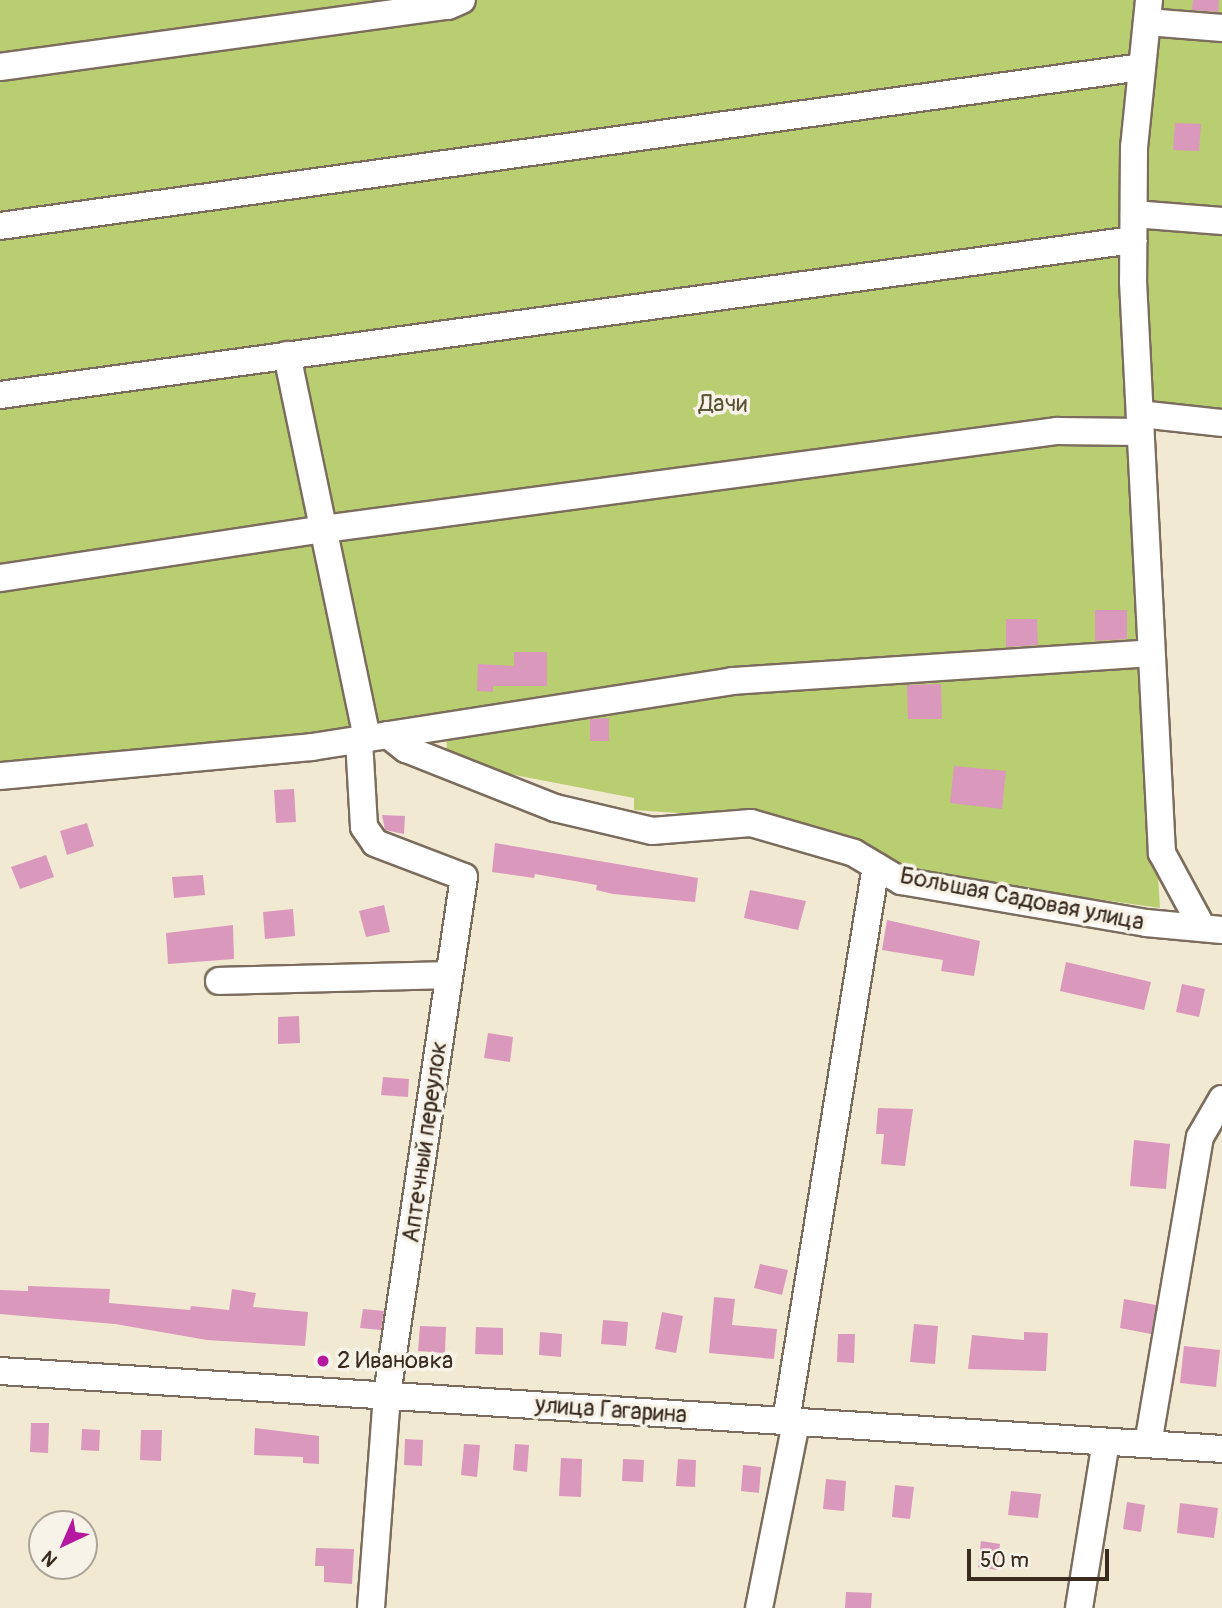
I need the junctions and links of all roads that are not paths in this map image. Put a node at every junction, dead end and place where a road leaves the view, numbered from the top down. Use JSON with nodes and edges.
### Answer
{"nodes":[{"id":1,"x":462,"y":0,"type":"edge"},
{"id":2,"x":1148,"y":11,"type":"edge"},
{"id":3,"x":1222,"y":28,"type":"edge"},
{"id":4,"x":0,"y":67,"type":"edge"},
{"id":5,"x":1142,"y":67,"type":"junction"},
{"id":6,"x":1222,"y":221,"type":"edge"},
{"id":7,"x":0,"y":226,"type":"edge"},
{"id":8,"x":1133,"y":227,"type":"junction"},
{"id":9,"x":287,"y":355,"type":"junction"},
{"id":10,"x":0,"y":395,"type":"edge"},
{"id":11,"x":1140,"y":423,"type":"junction"},
{"id":12,"x":1222,"y":423,"type":"edge"},
{"id":13,"x":324,"y":529,"type":"junction"},
{"id":14,"x":0,"y":578,"type":"edge"},
{"id":15,"x":1150,"y":653,"type":"junction"},
{"id":16,"x":371,"y":738,"type":"junction"},
{"id":17,"x":0,"y":776,"type":"edge"},
{"id":18,"x":876,"y":866,"type":"junction"},
{"id":19,"x":1212,"y":929,"type":"edge"},
{"id":20,"x":448,"y":975,"type":"junction"},
{"id":21,"x":219,"y":981,"type":"dead end"},
{"id":22,"x":1222,"y":1099,"type":"edge"},
{"id":23,"x":0,"y":1371,"type":"edge"},
{"id":24,"x":387,"y":1395,"type":"junction"},
{"id":25,"x":791,"y":1422,"type":"junction"},
{"id":26,"x":1106,"y":1441,"type":"junction"},
{"id":27,"x":1148,"y":1444,"type":"junction"},
{"id":28,"x":1222,"y":1449,"type":"edge"},
{"id":29,"x":372,"y":1608,"type":"edge"},
{"id":30,"x":759,"y":1608,"type":"edge"},
{"id":31,"x":1079,"y":1608,"type":"edge"}],
"edges":[{"from":1,"to":4,"type":"street"},
{"from":2,"to":3,"type":"street"},
{"from":2,"to":5,"type":"street"},
{"from":5,"to":7,"type":"street"},
{"from":5,"to":8,"type":"street"},
{"from":6,"to":8,"type":"street"},
{"from":8,"to":9,"type":"street"},
{"from":8,"to":11,"type":"street"},
{"from":9,"to":10,"type":"street"},
{"from":9,"to":13,"type":"street"},
{"from":11,"to":12,"type":"street"},
{"from":11,"to":13,"type":"street"},
{"from":11,"to":15,"type":"street"},
{"from":13,"to":14,"type":"street"},
{"from":13,"to":16,"type":"street"},
{"from":15,"to":16,"type":"street"},
{"from":15,"to":19,"type":"street"},
{"from":16,"to":17,"type":"street"},
{"from":16,"to":18,"type":"street","name":"Большая Садовая улица"},
{"from":16,"to":20,"type":"street","name":"Аптечный переулок"},
{"from":18,"to":19,"type":"street","name":"Большая Садовая улица"},
{"from":18,"to":25,"type":"street"},
{"from":20,"to":21,"type":"street"},
{"from":20,"to":24,"type":"street","name":"Аптечный переулок"},
{"from":22,"to":27,"type":"street"},
{"from":23,"to":24,"type":"street","name":"улица Гагарина"},
{"from":24,"to":25,"type":"street","name":"улица Гагарина"},
{"from":24,"to":29,"type":"street","name":"Аптечный переулок"},
{"from":25,"to":26,"type":"street","name":"улица Гагарина"},
{"from":25,"to":30,"type":"street"},
{"from":26,"to":27,"type":"street","name":"улица Гагарина"},
{"from":26,"to":31,"type":"street"},
{"from":27,"to":28,"type":"street","name":"улица Гагарина"}]}
